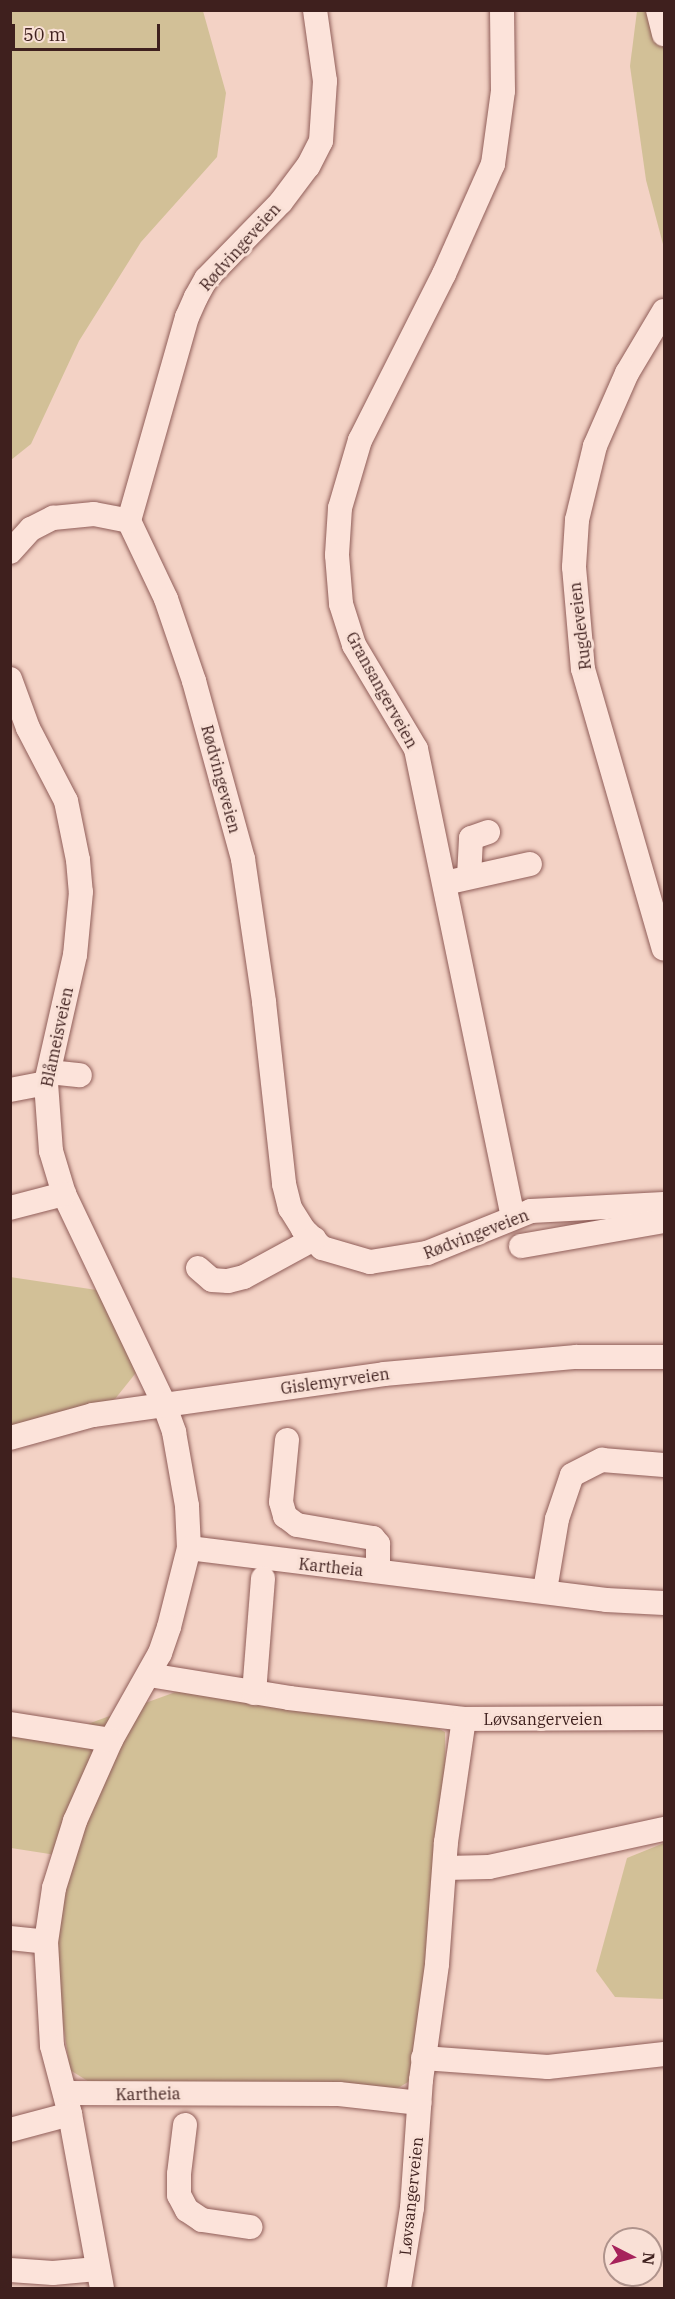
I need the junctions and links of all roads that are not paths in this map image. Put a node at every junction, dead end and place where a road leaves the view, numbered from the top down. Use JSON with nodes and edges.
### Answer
{"nodes":[{"id":1,"x":315,"y":10,"type":"edge"},
{"id":2,"x":502,"y":10,"type":"edge"},
{"id":3,"x":658,"y":10,"type":"edge"},
{"id":4,"x":664,"y":34,"type":"edge"},
{"id":5,"x":664,"y":311,"type":"edge"},
{"id":6,"x":129,"y":521,"type":"junction"},
{"id":7,"x":10,"y":552,"type":"edge"},
{"id":8,"x":10,"y":679,"type":"edge"},
{"id":9,"x":19,"y":733,"type":"edge"},
{"id":10,"x":488,"y":832,"type":"dead end"},
{"id":11,"x":530,"y":864,"type":"dead end"},
{"id":12,"x":469,"y":877,"type":"junction"},
{"id":13,"x":445,"y":883,"type":"junction"},
{"id":14,"x":664,"y":947,"type":"edge"},
{"id":15,"x":80,"y":1076,"type":"dead end"},
{"id":16,"x":47,"y":1078,"type":"junction"},
{"id":17,"x":10,"y":1090,"type":"edge"},
{"id":18,"x":64,"y":1194,"type":"junction"},
{"id":19,"x":664,"y":1204,"type":"edge"},
{"id":20,"x":10,"y":1208,"type":"edge"},
{"id":21,"x":513,"y":1216,"type":"junction"},
{"id":22,"x":664,"y":1221,"type":"edge"},
{"id":23,"x":314,"y":1239,"type":"junction"},
{"id":24,"x":521,"y":1246,"type":"dead end"},
{"id":25,"x":198,"y":1268,"type":"dead end"},
{"id":26,"x":664,"y":1357,"type":"edge"},
{"id":27,"x":164,"y":1404,"type":"junction"},
{"id":28,"x":10,"y":1438,"type":"edge"},
{"id":29,"x":287,"y":1440,"type":"dead end"},
{"id":30,"x":664,"y":1466,"type":"edge"},
{"id":31,"x":189,"y":1548,"type":"junction"},
{"id":32,"x":378,"y":1571,"type":"junction"},
{"id":33,"x":263,"y":1578,"type":"dead end"},
{"id":34,"x":545,"y":1590,"type":"junction"},
{"id":35,"x":664,"y":1603,"type":"edge"},
{"id":36,"x":149,"y":1675,"type":"junction"},
{"id":37,"x":254,"y":1693,"type":"junction"},
{"id":38,"x":664,"y":1718,"type":"edge"},
{"id":39,"x":464,"y":1719,"type":"junction"},
{"id":40,"x":10,"y":1724,"type":"edge"},
{"id":41,"x":111,"y":1740,"type":"junction"},
{"id":42,"x":664,"y":1829,"type":"edge"},
{"id":43,"x":445,"y":1868,"type":"junction"},
{"id":44,"x":10,"y":1938,"type":"edge"},
{"id":45,"x":46,"y":1942,"type":"junction"},
{"id":46,"x":664,"y":2054,"type":"edge"},
{"id":47,"x":423,"y":2058,"type":"junction"},
{"id":48,"x":419,"y":2103,"type":"junction"},
{"id":49,"x":67,"y":2104,"type":"junction"},
{"id":50,"x":185,"y":2125,"type":"dead end"},
{"id":51,"x":10,"y":2130,"type":"edge"},
{"id":52,"x":250,"y":2227,"type":"dead end"},
{"id":53,"x":10,"y":2270,"type":"edge"},
{"id":54,"x":99,"y":2279,"type":"edge"},
{"id":55,"x":399,"y":2289,"type":"edge"}],
"edges":[{"from":1,"to":6,"type":"street","name":"Rødvingeveien"},
{"from":2,"to":13,"type":"street","name":"Gransangerveien"},
{"from":3,"to":4,"type":"street"},
{"from":5,"to":14,"type":"street","name":"Rugdeveien"},
{"from":6,"to":7,"type":"street"},
{"from":6,"to":23,"type":"street","name":"Rødvingeveien"},
{"from":8,"to":9,"type":"street","name":"Blåmeisveien"},
{"from":9,"to":16,"type":"street","name":"Blåmeisveien"},
{"from":10,"to":12,"type":"street"},
{"from":11,"to":12,"type":"street"},
{"from":12,"to":13,"type":"street"},
{"from":13,"to":21,"type":"street","name":"Gransangerveien"},
{"from":15,"to":16,"type":"street"},
{"from":16,"to":17,"type":"street"},
{"from":16,"to":18,"type":"street","name":"Blåmeisveien"},
{"from":18,"to":20,"type":"street"},
{"from":18,"to":27,"type":"street","name":"Blåmeisveien"},
{"from":19,"to":21,"type":"street","name":"Rødvingeveien"},
{"from":21,"to":23,"type":"street","name":"Rødvingeveien"},
{"from":22,"to":24,"type":"street"},
{"from":23,"to":25,"type":"street"},
{"from":26,"to":27,"type":"street","name":"Gislemyrveien"},
{"from":27,"to":28,"type":"street","name":"Gislemyrveien"},
{"from":27,"to":31,"type":"street"},
{"from":29,"to":32,"type":"street","name":"Kartheia"},
{"from":30,"to":34,"type":"street"},
{"from":31,"to":32,"type":"street","name":"Kartheia"},
{"from":31,"to":36,"type":"street"},
{"from":32,"to":34,"type":"street"},
{"from":33,"to":37,"type":"street"},
{"from":34,"to":35,"type":"street"},
{"from":36,"to":37,"type":"street"},
{"from":36,"to":41,"type":"street"},
{"from":37,"to":39,"type":"street"},
{"from":38,"to":39,"type":"street","name":"Løvsangerveien"},
{"from":39,"to":43,"type":"street","name":"Løvsangerveien"},
{"from":40,"to":41,"type":"street"},
{"from":41,"to":45,"type":"street"},
{"from":42,"to":43,"type":"street"},
{"from":43,"to":47,"type":"street","name":"Løvsangerveien"},
{"from":44,"to":45,"type":"street"},
{"from":45,"to":49,"type":"street"},
{"from":46,"to":47,"type":"street"},
{"from":47,"to":48,"type":"street","name":"Løvsangerveien"},
{"from":48,"to":49,"type":"street","name":"Kartheia"},
{"from":48,"to":55,"type":"street","name":"Løvsangerveien"},
{"from":49,"to":51,"type":"street","name":"Kartheia"},
{"from":49,"to":54,"type":"street"},
{"from":50,"to":52,"type":"street","name":"Kartheia"},
{"from":53,"to":54,"type":"street"}]}
